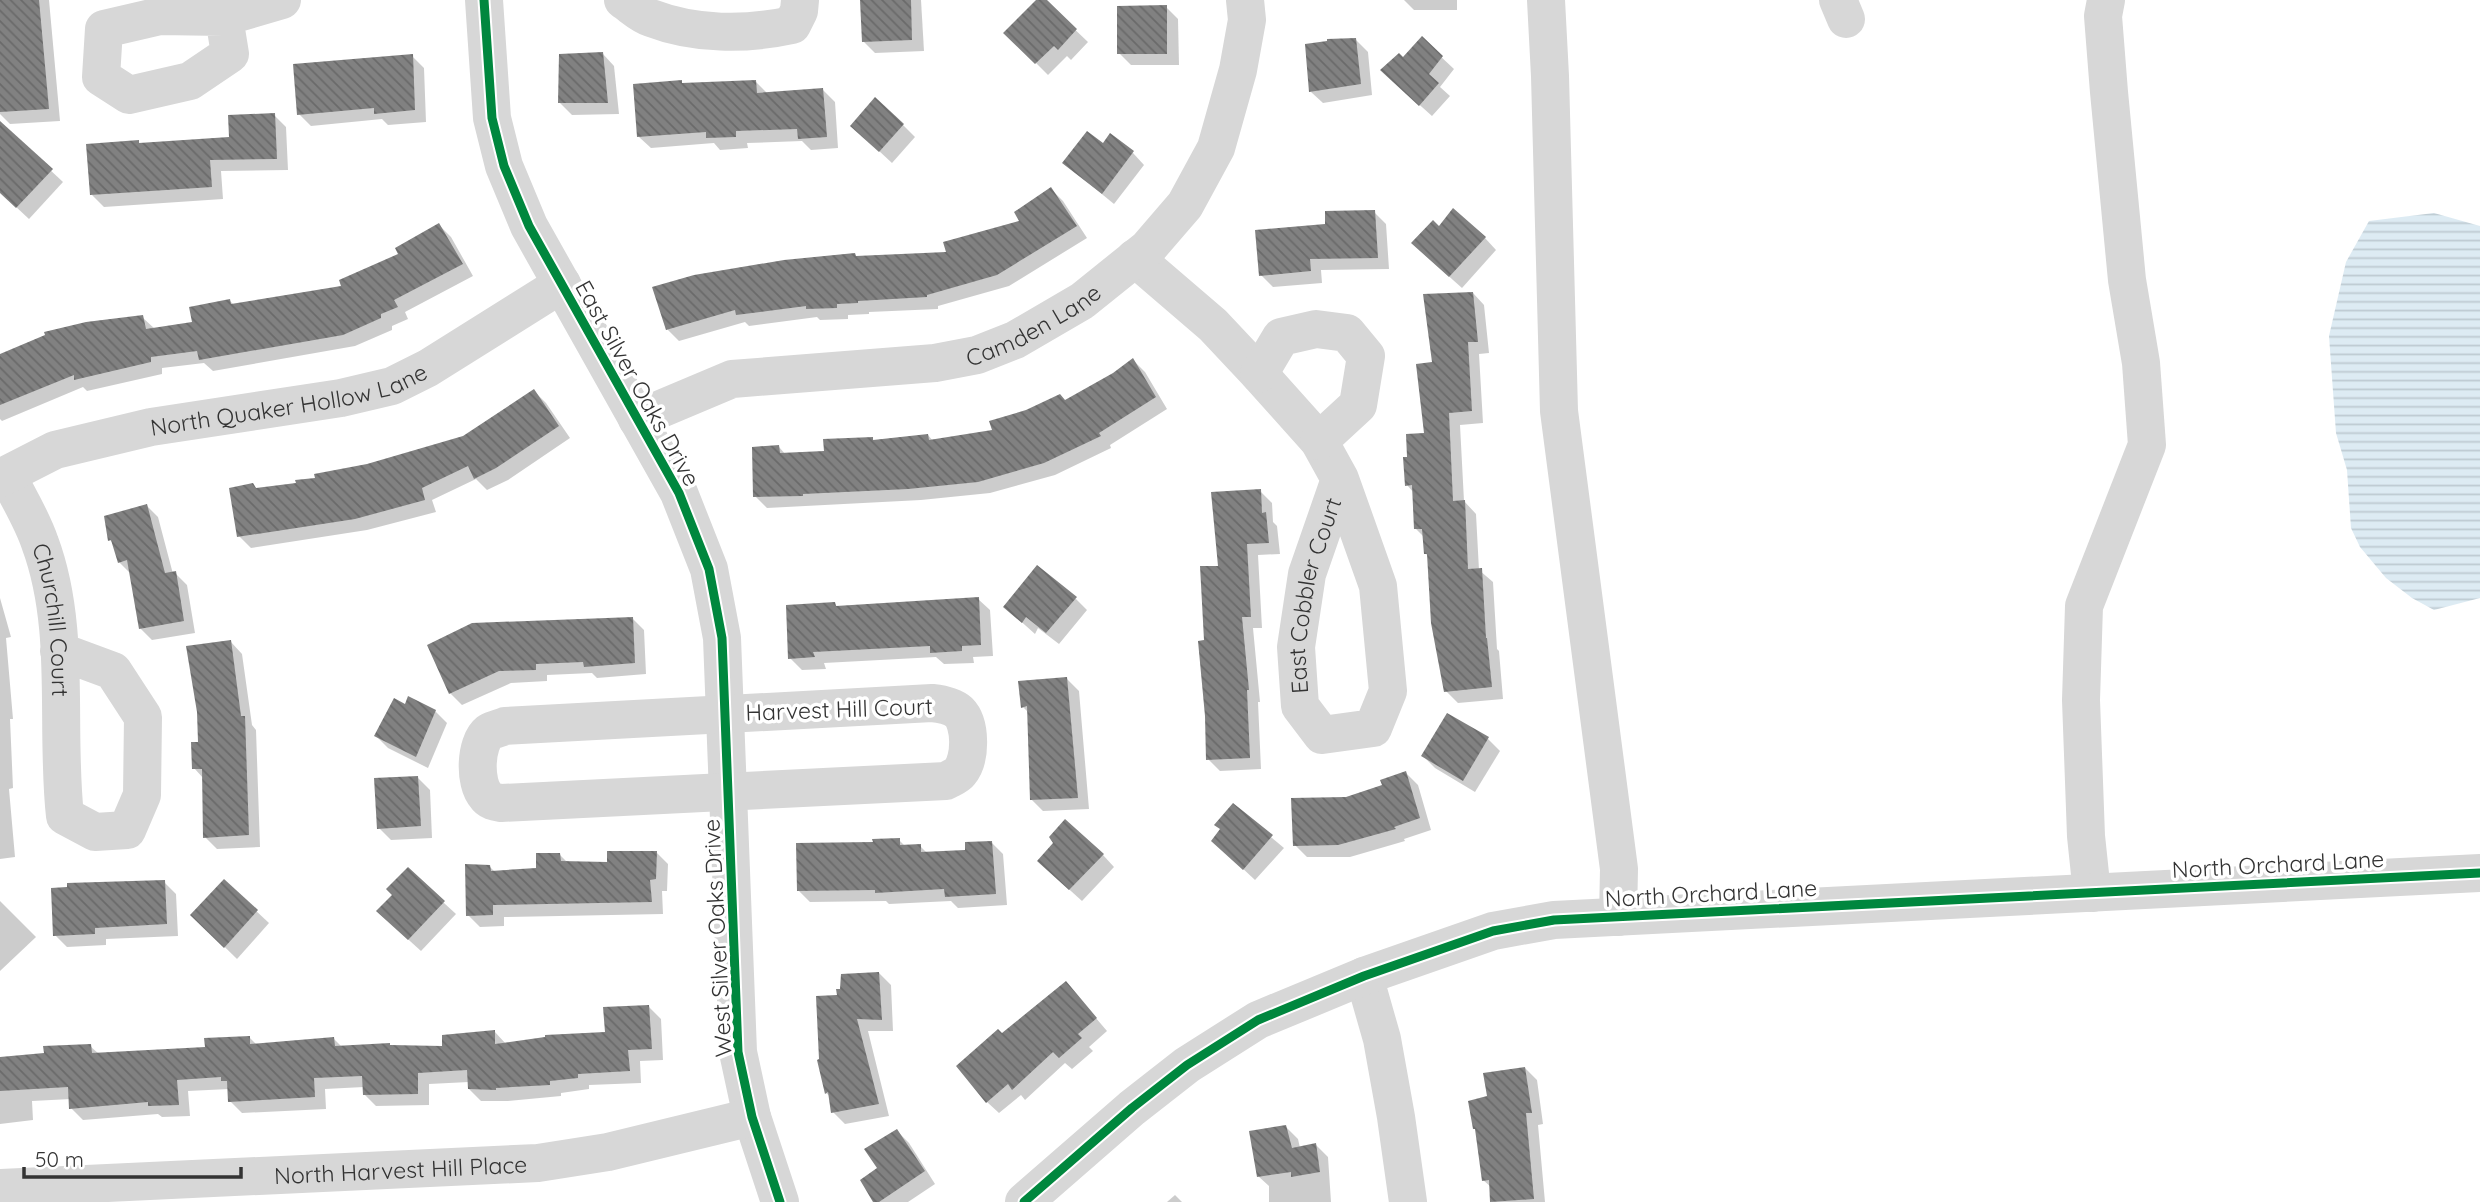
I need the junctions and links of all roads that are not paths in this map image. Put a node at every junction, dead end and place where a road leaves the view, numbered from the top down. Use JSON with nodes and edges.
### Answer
{"nodes":[{"id":1,"x":282,"y":0,"type":"edge"},
{"id":2,"x":484,"y":0,"type":"edge"},
{"id":3,"x":623,"y":0,"type":"edge"},
{"id":4,"x":800,"y":0,"type":"edge"},
{"id":5,"x":1245,"y":0,"type":"edge"},
{"id":6,"x":1546,"y":0,"type":"edge"},
{"id":7,"x":2106,"y":0,"type":"edge"},
{"id":8,"x":224,"y":17,"type":"dead end"},
{"id":9,"x":1135,"y":258,"type":"junction"},
{"id":10,"x":562,"y":284,"type":"junction"},
{"id":11,"x":1259,"y":374,"type":"junction"},
{"id":12,"x":638,"y":419,"type":"junction"},
{"id":13,"x":1319,"y":441,"type":"junction"},
{"id":14,"x":4,"y":477,"type":"edge"},
{"id":15,"x":1340,"y":479,"type":"junction"},
{"id":16,"x":59,"y":651,"type":"junction"},
{"id":17,"x":726,"y":713,"type":"junction"},
{"id":18,"x":730,"y":793,"type":"junction"},
{"id":19,"x":2480,"y":873,"type":"edge"},
{"id":20,"x":2092,"y":893,"type":"junction"},
{"id":21,"x":1618,"y":917,"type":"junction"},
{"id":22,"x":1364,"y":976,"type":"junction"},
{"id":23,"x":752,"y":1117,"type":"junction"},
{"id":24,"x":0,"y":1188,"type":"edge"},
{"id":25,"x":780,"y":1202,"type":"edge"},
{"id":26,"x":1024,"y":1202,"type":"edge"},
{"id":27,"x":1408,"y":1202,"type":"edge"}],
"edges":[{"from":1,"to":8,"type":"street"},
{"from":2,"to":10,"type":"street","name":"East Silver Oaks Drive"},
{"from":3,"to":4,"type":"street"},
{"from":5,"to":9,"type":"street","name":"Camden Lane"},
{"from":6,"to":21,"type":"street"},
{"from":7,"to":20,"type":"street"},
{"from":9,"to":11,"type":"street","name":"East Cobbler Court"},
{"from":9,"to":12,"type":"street","name":"Camden Lane"},
{"from":10,"to":12,"type":"street","name":"East Silver Oaks Drive"},
{"from":10,"to":14,"type":"street","name":"North Quaker Hollow Lane"},
{"from":11,"to":13,"type":"street","name":"East Cobbler Court"},
{"from":11,"to":13,"type":"street"},
{"from":12,"to":17,"type":"street","name":"East Silver Oaks Drive"},
{"from":13,"to":15,"type":"street","name":"East Cobbler Court"},
{"from":14,"to":16,"type":"street","name":"Churchill Court"},
{"from":15,"to":15,"type":"street","name":"East Cobbler Court"},
{"from":16,"to":16,"type":"street","name":"Churchill Court"},
{"from":17,"to":18,"type":"street","name":"East Silver Oaks Drive"},
{"from":17,"to":18,"type":"street","name":"Harvest Hill Court"},
{"from":17,"to":18,"type":"street","name":"Harvest Hill Court"},
{"from":18,"to":23,"type":"street","name":"West Silver Oaks Drive"},
{"from":19,"to":20,"type":"street","name":"North Orchard Lane"},
{"from":20,"to":21,"type":"street","name":"North Orchard Lane"},
{"from":21,"to":22,"type":"street","name":"North Orchard Lane"},
{"from":22,"to":26,"type":"street","name":"North Orchard Lane"},
{"from":22,"to":27,"type":"street"},
{"from":23,"to":24,"type":"street","name":"North Harvest Hill Place"},
{"from":23,"to":25,"type":"street","name":"West Silver Oaks Drive"}]}
